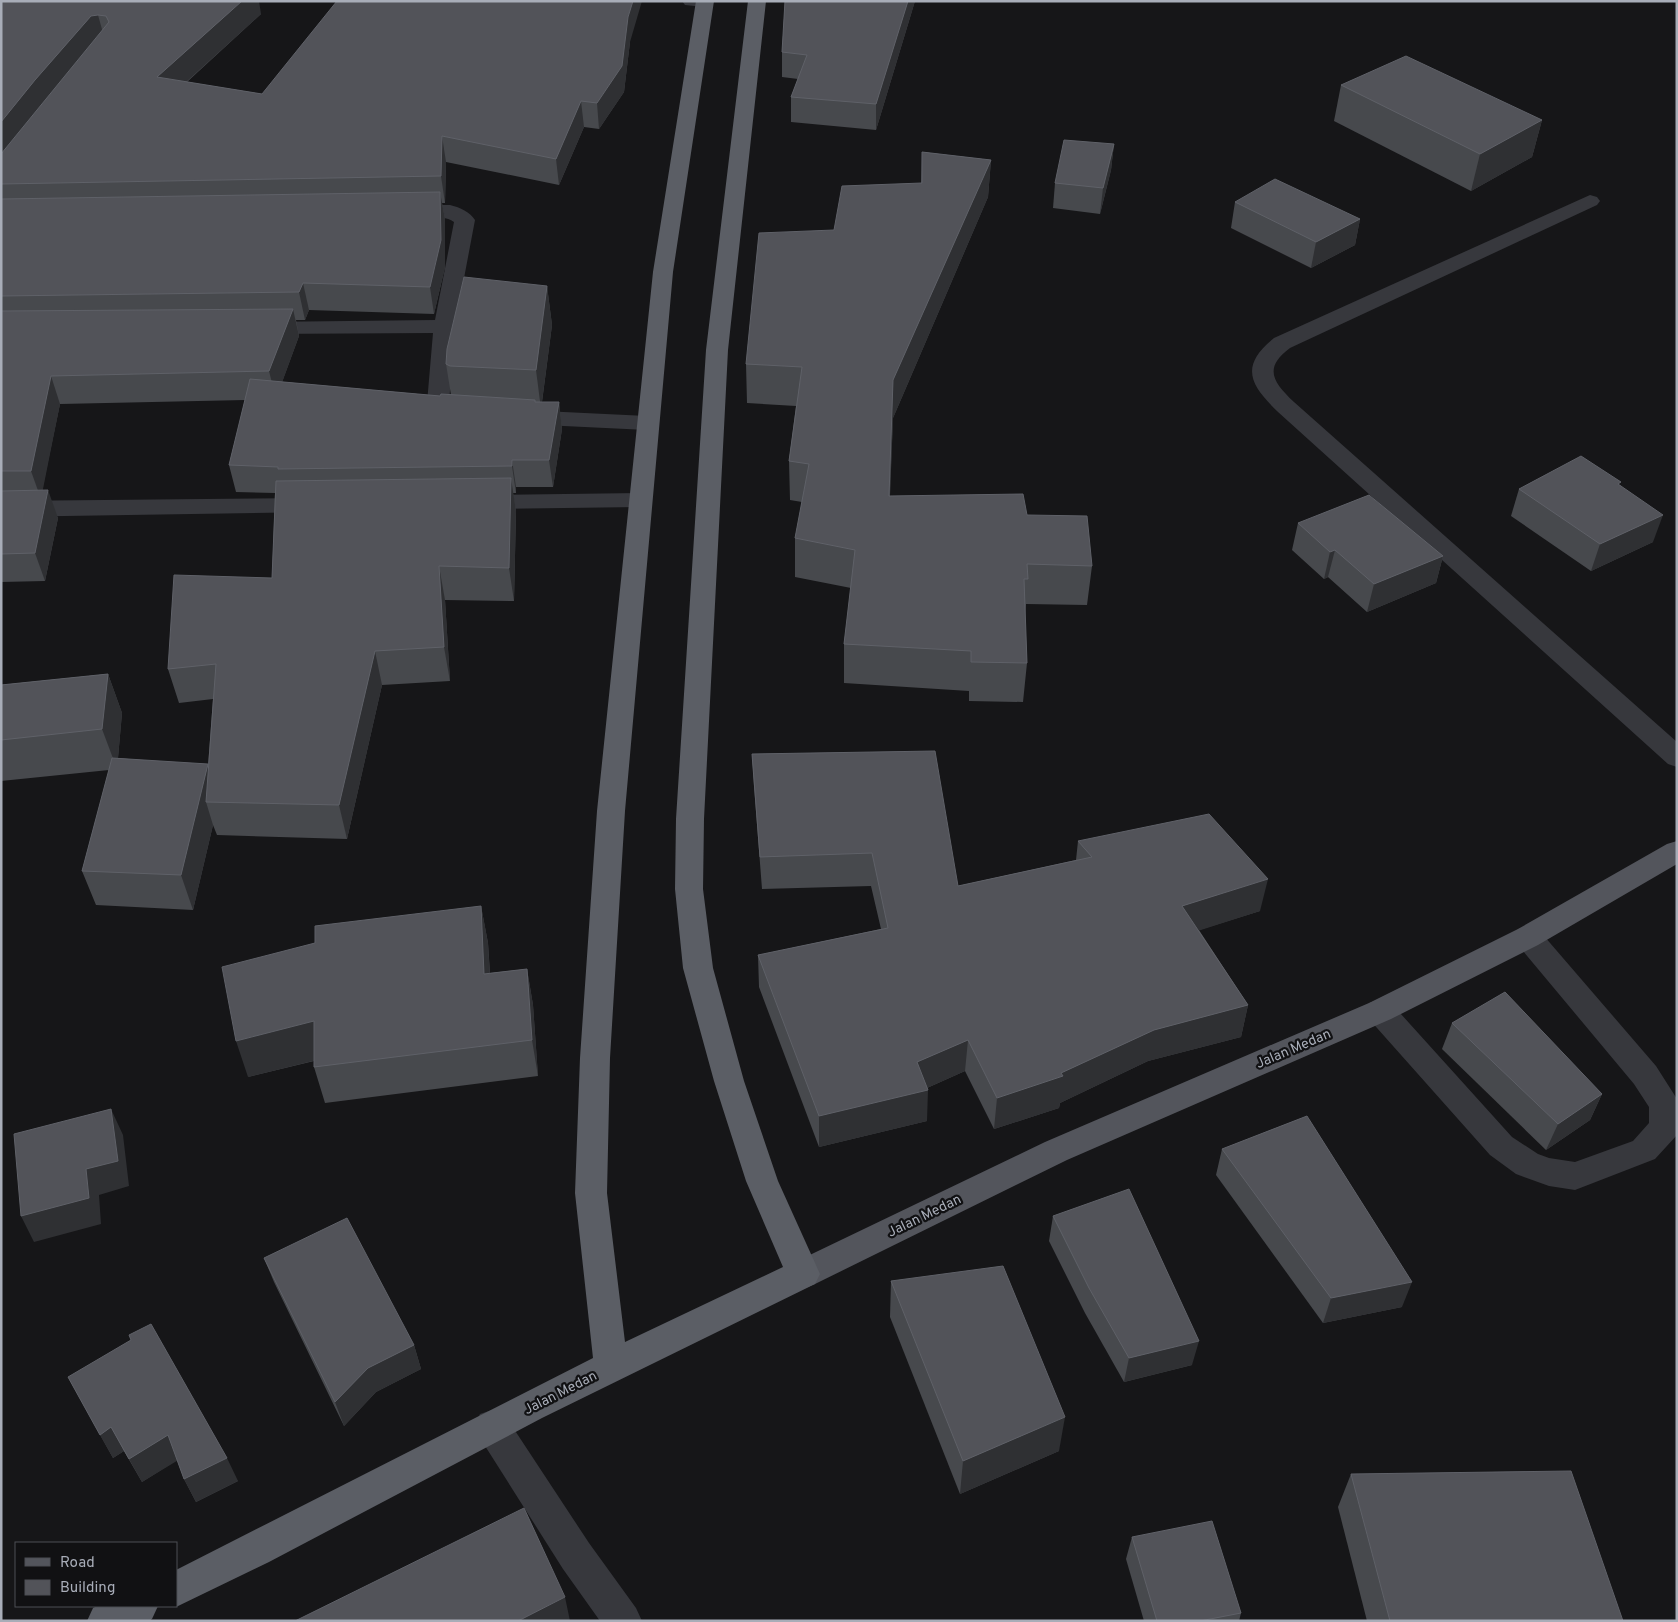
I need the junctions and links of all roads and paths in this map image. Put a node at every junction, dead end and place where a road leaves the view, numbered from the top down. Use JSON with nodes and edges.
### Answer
{"nodes":[{"id":1,"x":757,"y":1,"type":"edge"},
{"id":2,"x":700,"y":2,"type":"edge"},
{"id":3,"x":1590,"y":201,"type":"dead end"},
{"id":4,"x":382,"y":211,"type":"edge"},
{"id":5,"x":444,"y":326,"type":"junction"},
{"id":6,"x":238,"y":328,"type":"edge"},
{"id":7,"x":647,"y":423,"type":"junction"},
{"id":8,"x":640,"y":500,"type":"junction"},
{"id":9,"x":460,"y":502,"type":"edge"},
{"id":10,"x":330,"y":504,"type":"edge"},
{"id":11,"x":1,"y":509,"type":"edge"},
{"id":12,"x":1677,"y":757,"type":"edge"},
{"id":13,"x":1677,"y":851,"type":"edge"},
{"id":14,"x":1528,"y":937,"type":"junction"},
{"id":15,"x":1380,"y":1011,"type":"junction"},
{"id":16,"x":803,"y":1274,"type":"junction"},
{"id":17,"x":611,"y":1366,"type":"junction"},
{"id":18,"x":492,"y":1426,"type":"junction"},
{"id":19,"x":178,"y":1588,"type":"edge"},
{"id":20,"x":138,"y":1607,"type":"edge"},
{"id":21,"x":106,"y":1621,"type":"edge"},
{"id":22,"x":623,"y":1621,"type":"edge"}],
"edges":[{"from":1,"to":16,"type":"highway"},
{"from":2,"to":7,"type":"highway"},
{"from":3,"to":12,"type":"street"},
{"from":4,"to":5,"type":"street"},
{"from":5,"to":6,"type":"street"},
{"from":5,"to":7,"type":"street"},
{"from":7,"to":8,"type":"highway"},
{"from":8,"to":9,"type":"street"},
{"from":8,"to":17,"type":"highway"},
{"from":10,"to":11,"type":"street"},
{"from":13,"to":14,"type":"main road","name":"Jalan Medan"},
{"from":14,"to":15,"type":"main road","name":"Jalan Medan"},
{"from":14,"to":15,"type":"street"},
{"from":15,"to":16,"type":"main road","name":"Jalan Medan"},
{"from":16,"to":17,"type":"highway","name":"Jalan Medan"},
{"from":17,"to":18,"type":"highway","name":"Jalan Medan"},
{"from":18,"to":19,"type":"highway","name":"Jalan Medan"},
{"from":18,"to":22,"type":"street"},
{"from":20,"to":21,"type":"highway"}]}
